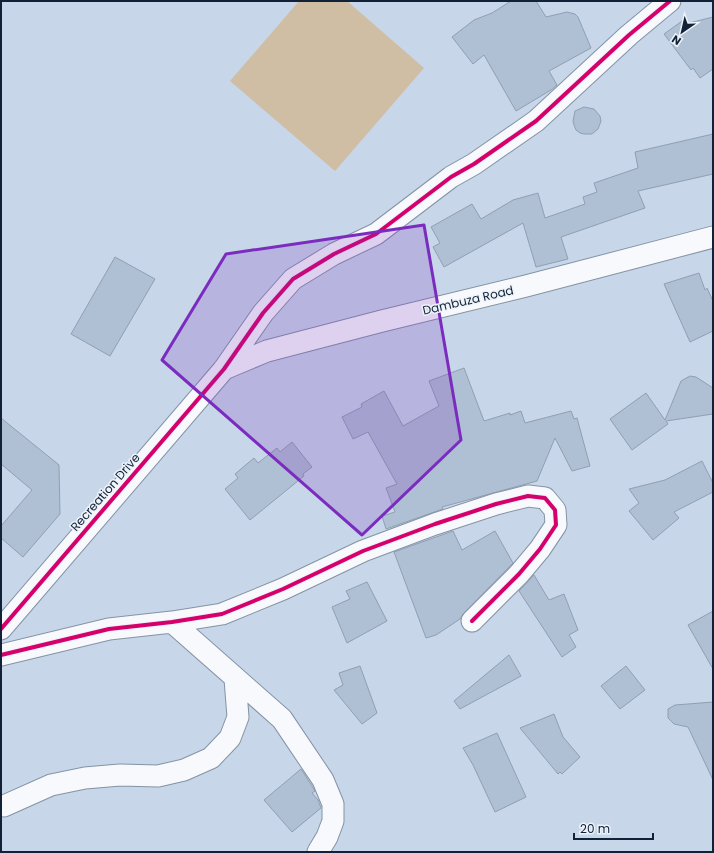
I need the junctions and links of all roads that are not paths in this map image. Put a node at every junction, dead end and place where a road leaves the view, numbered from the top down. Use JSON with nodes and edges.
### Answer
{"nodes":[{"id":1,"x":670,"y":1,"type":"edge"},
{"id":2,"x":713,"y":238,"type":"edge"},
{"id":3,"x":224,"y":368,"type":"junction"},
{"id":4,"x":472,"y":621,"type":"dead end"},
{"id":5,"x":172,"y":622,"type":"junction"},
{"id":6,"x":1,"y":629,"type":"edge"},
{"id":7,"x":1,"y":655,"type":"edge"},
{"id":8,"x":235,"y":679,"type":"junction"},
{"id":9,"x":4,"y":806,"type":"dead end"},
{"id":10,"x":318,"y":852,"type":"edge"}],
"edges":[{"from":1,"to":3,"type":"street","name":"Recreation Drive"},
{"from":2,"to":3,"type":"street","name":"Dambuza Road"},
{"from":3,"to":6,"type":"street","name":"Recreation Drive"},
{"from":4,"to":5,"type":"street"},
{"from":5,"to":7,"type":"street"},
{"from":5,"to":8,"type":"street"},
{"from":8,"to":9,"type":"street"},
{"from":8,"to":10,"type":"street"}]}
